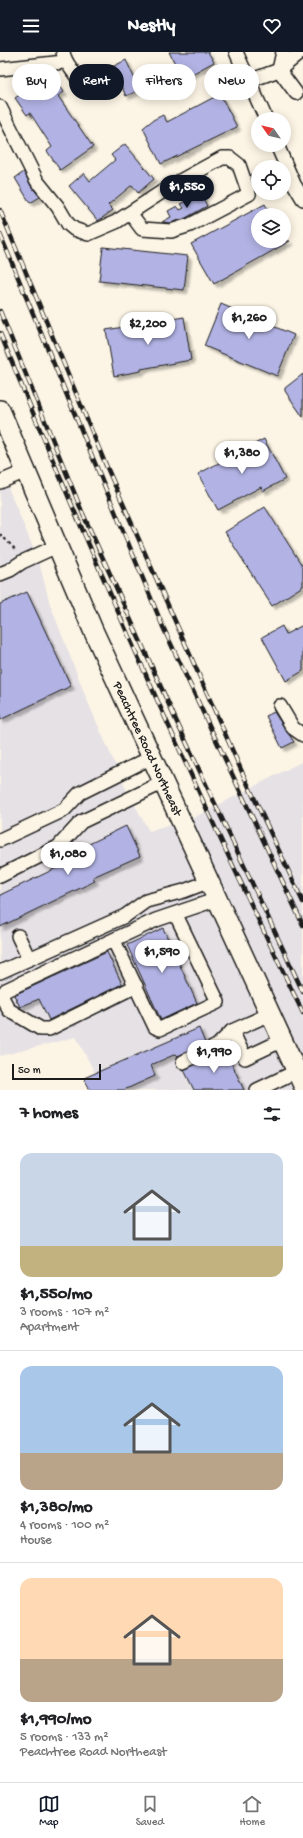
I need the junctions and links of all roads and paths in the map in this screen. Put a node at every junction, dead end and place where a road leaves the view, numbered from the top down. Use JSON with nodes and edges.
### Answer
{"nodes":[{"id":1,"x":236,"y":52,"type":"edge"},
{"id":2,"x":283,"y":52,"type":"edge"},
{"id":3,"x":301,"y":52,"type":"edge"},
{"id":4,"x":63,"y":57,"type":"edge"},
{"id":5,"x":241,"y":64,"type":"edge"},
{"id":6,"x":0,"y":68,"type":"edge"},
{"id":7,"x":279,"y":70,"type":"junction"},
{"id":8,"x":259,"y":77,"type":"edge"},
{"id":9,"x":296,"y":93,"type":"dead end"},
{"id":10,"x":258,"y":100,"type":"edge"},
{"id":11,"x":0,"y":107,"type":"edge"},
{"id":12,"x":263,"y":112,"type":"edge"},
{"id":13,"x":280,"y":152,"type":"edge"},
{"id":14,"x":303,"y":200,"type":"edge"},
{"id":15,"x":130,"y":213,"type":"junction"},
{"id":16,"x":0,"y":410,"type":"edge"},
{"id":17,"x":26,"y":471,"type":"junction"},
{"id":18,"x":0,"y":482,"type":"edge"},
{"id":19,"x":0,"y":534,"type":"edge"},
{"id":20,"x":56,"y":546,"type":"junction"},
{"id":21,"x":18,"y":552,"type":"dead end"},
{"id":22,"x":0,"y":574,"type":"edge"},
{"id":23,"x":280,"y":706,"type":"dead end"},
{"id":24,"x":303,"y":735,"type":"edge"},
{"id":25,"x":152,"y":757,"type":"junction"},
{"id":26,"x":164,"y":782,"type":"junction"},
{"id":27,"x":0,"y":840,"type":"edge"},
{"id":28,"x":0,"y":876,"type":"edge"},
{"id":29,"x":210,"y":881,"type":"junction"},
{"id":30,"x":218,"y":899,"type":"junction"},
{"id":31,"x":176,"y":914,"type":"junction"},
{"id":32,"x":18,"y":936,"type":"dead end"},
{"id":33,"x":114,"y":941,"type":"junction"},
{"id":34,"x":29,"y":959,"type":"junction"},
{"id":35,"x":0,"y":972,"type":"edge"},
{"id":36,"x":136,"y":986,"type":"junction"},
{"id":37,"x":270,"y":1014,"type":"junction"},
{"id":38,"x":232,"y":1032,"type":"junction"},
{"id":39,"x":283,"y":1040,"type":"junction"},
{"id":40,"x":183,"y":1062,"type":"dead end"},
{"id":41,"x":300,"y":1078,"type":"edge"},
{"id":42,"x":258,"y":1090,"type":"edge"}],
"edges":[{"from":1,"to":5,"type":"street"},
{"from":2,"to":7,"type":"street"},
{"from":3,"to":7,"type":"street"},
{"from":4,"to":6,"type":"street"},
{"from":7,"to":8,"type":"street"},
{"from":7,"to":9,"type":"street"},
{"from":10,"to":12,"type":"street"},
{"from":11,"to":15,"type":"street"},
{"from":13,"to":14,"type":"street"},
{"from":15,"to":15,"type":"street"},
{"from":16,"to":17,"type":"highway","name":"Peachtree Road Northeast"},
{"from":17,"to":18,"type":"street"},
{"from":17,"to":20,"type":"highway","name":"Peachtree Road Northeast"},
{"from":19,"to":21,"type":"path"},
{"from":20,"to":22,"type":"street"},
{"from":20,"to":25,"type":"highway","name":"Peachtree Road Northeast"},
{"from":23,"to":24,"type":"street"},
{"from":25,"to":26,"type":"highway","name":"Peachtree Road Northeast"},
{"from":25,"to":27,"type":"street"},
{"from":26,"to":28,"type":"street"},
{"from":26,"to":29,"type":"highway","name":"Peachtree Road Northeast"},
{"from":29,"to":30,"type":"highway","name":"Peachtree Road Northeast"},
{"from":29,"to":34,"type":"street"},
{"from":30,"to":31,"type":"street"},
{"from":30,"to":37,"type":"highway","name":"Peachtree Road Northeast"},
{"from":31,"to":33,"type":"street"},
{"from":31,"to":36,"type":"street"},
{"from":32,"to":34,"type":"street"},
{"from":33,"to":36,"type":"street"},
{"from":33,"to":36,"type":"street"},
{"from":34,"to":35,"type":"street"},
{"from":37,"to":38,"type":"street"},
{"from":37,"to":39,"type":"highway","name":"Peachtree Road Northeast"},
{"from":38,"to":39,"type":"street"},
{"from":38,"to":40,"type":"street"},
{"from":39,"to":41,"type":"highway","name":"Peachtree Road Northeast"},
{"from":41,"to":42,"type":"street"}]}
